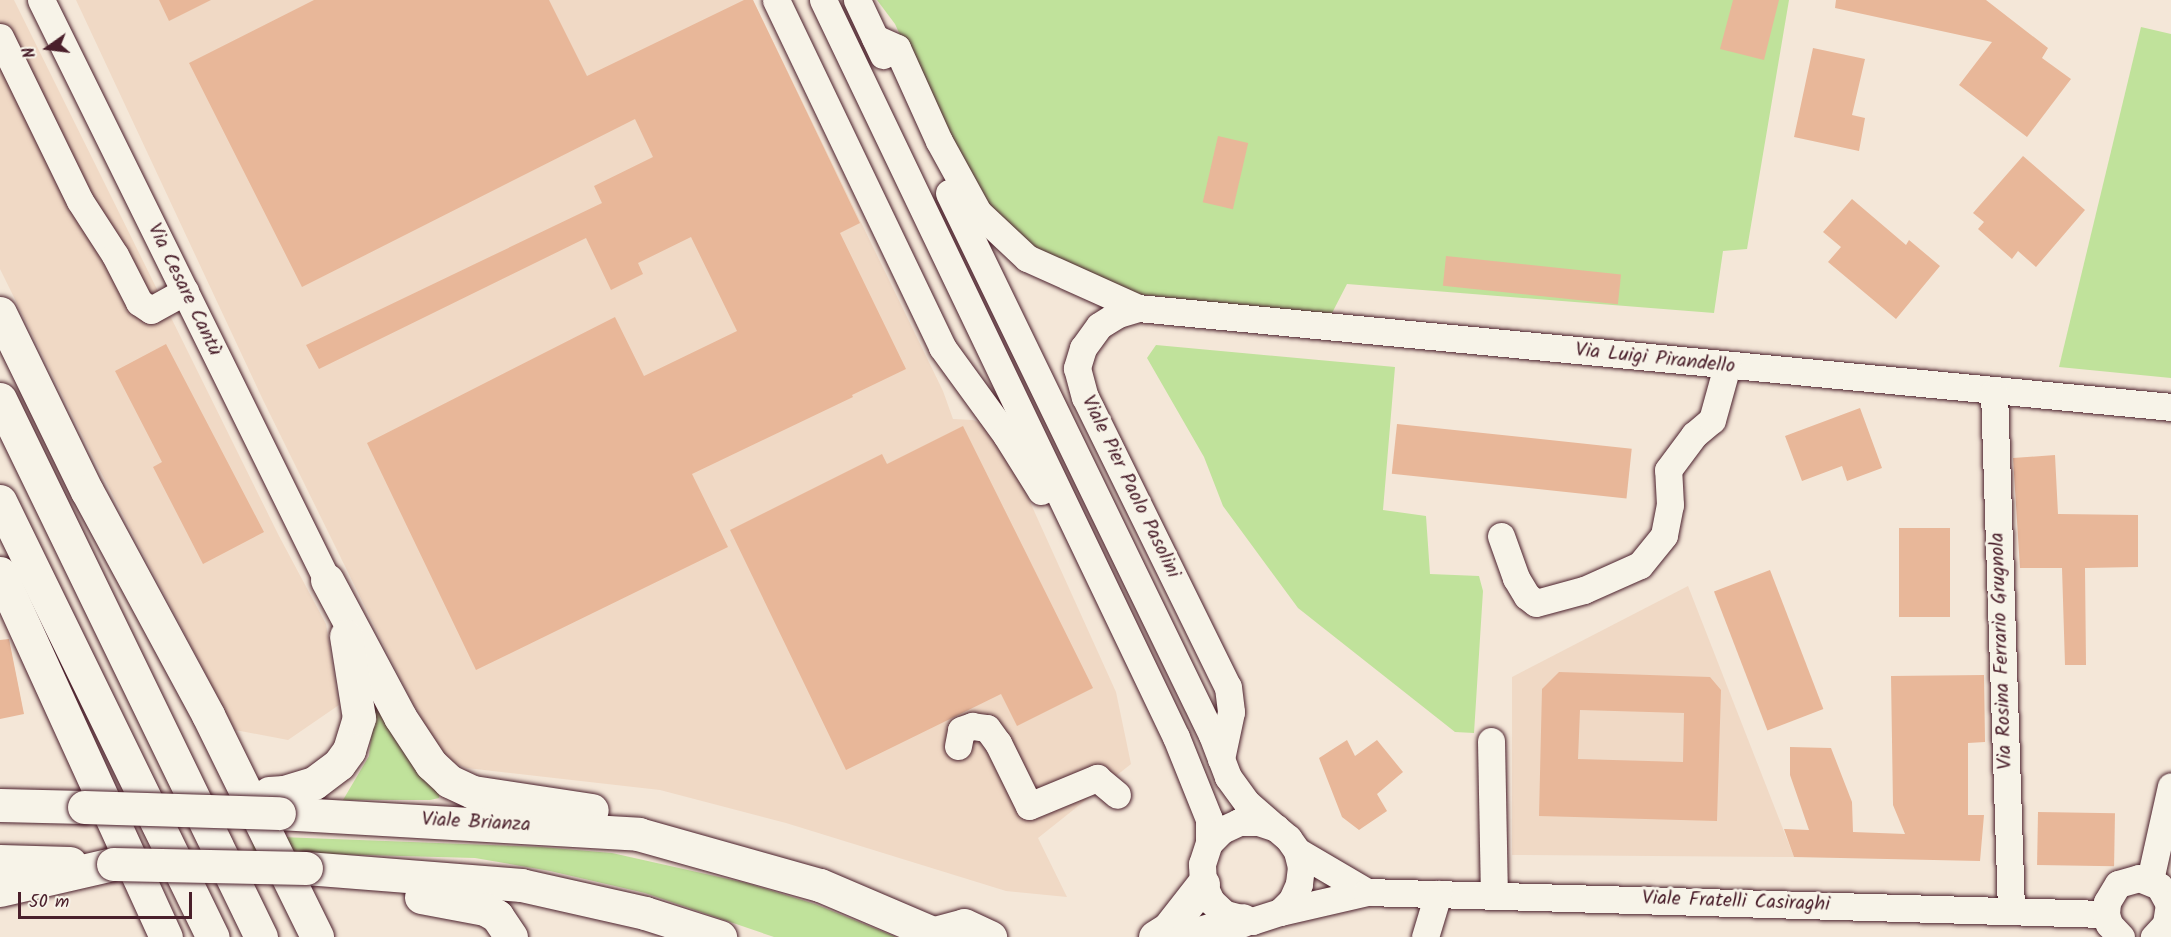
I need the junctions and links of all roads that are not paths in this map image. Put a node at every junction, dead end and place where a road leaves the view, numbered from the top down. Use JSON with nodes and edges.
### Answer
{"nodes":[{"id":1,"x":41,"y":0,"type":"edge"},
{"id":2,"x":776,"y":0,"type":"edge"},
{"id":3,"x":823,"y":0,"type":"edge"},
{"id":4,"x":857,"y":0,"type":"edge"},
{"id":5,"x":0,"y":38,"type":"edge"},
{"id":6,"x":875,"y":38,"type":"junction"},
{"id":7,"x":185,"y":291,"type":"junction"},
{"id":8,"x":1138,"y":309,"type":"junction"},
{"id":9,"x":0,"y":313,"type":"edge"},
{"id":10,"x":1727,"y":366,"type":"junction"},
{"id":11,"x":1994,"y":392,"type":"junction"},
{"id":12,"x":0,"y":399,"type":"edge"},
{"id":13,"x":2171,"y":407,"type":"edge"},
{"id":14,"x":0,"y":501,"type":"edge"},
{"id":15,"x":1501,"y":536,"type":"dead end"},
{"id":16,"x":1096,"y":572,"type":"junction"},
{"id":17,"x":0,"y":573,"type":"edge"},
{"id":18,"x":327,"y":580,"type":"junction"},
{"id":19,"x":1491,"y":741,"type":"dead end"},
{"id":20,"x":958,"y":746,"type":"dead end"},
{"id":21,"x":1221,"y":759,"type":"junction"},
{"id":22,"x":0,"y":781,"type":"edge"},
{"id":23,"x":2171,"y":786,"type":"edge"},
{"id":24,"x":1117,"y":795,"type":"dead end"},
{"id":25,"x":88,"y":800,"type":"junction"},
{"id":26,"x":274,"y":803,"type":"junction"},
{"id":27,"x":0,"y":805,"type":"edge"},
{"id":28,"x":1276,"y":828,"type":"junction"},
{"id":29,"x":638,"y":834,"type":"junction"},
{"id":30,"x":1209,"y":843,"type":"junction"},
{"id":31,"x":1296,"y":851,"type":"junction"},
{"id":32,"x":306,"y":868,"type":"junction"},
{"id":33,"x":2150,"y":880,"type":"junction"},
{"id":34,"x":1203,"y":884,"type":"junction"},
{"id":35,"x":3,"y":886,"type":"edge"},
{"id":36,"x":1366,"y":892,"type":"junction"},
{"id":37,"x":1438,"y":894,"type":"junction"},
{"id":38,"x":1494,"y":895,"type":"junction"},
{"id":39,"x":2011,"y":910,"type":"junction"},
{"id":40,"x":1280,"y":912,"type":"junction"},
{"id":41,"x":2106,"y":914,"type":"junction"},
{"id":42,"x":2170,"y":914,"type":"edge"},
{"id":43,"x":1243,"y":920,"type":"junction"},
{"id":44,"x":939,"y":935,"type":"edge"},
{"id":45,"x":166,"y":937,"type":"edge"},
{"id":46,"x":213,"y":937,"type":"edge"},
{"id":47,"x":261,"y":937,"type":"edge"},
{"id":48,"x":317,"y":937,"type":"edge"},
{"id":49,"x":511,"y":937,"type":"edge"},
{"id":50,"x":720,"y":937,"type":"edge"},
{"id":51,"x":990,"y":937,"type":"edge"},
{"id":52,"x":1155,"y":937,"type":"edge"},
{"id":53,"x":1186,"y":937,"type":"edge"},
{"id":54,"x":1425,"y":937,"type":"edge"},
{"id":55,"x":2121,"y":937,"type":"edge"},
{"id":56,"x":2154,"y":937,"type":"edge"}],
"edges":[{"from":1,"to":7,"type":"street","name":"Via Cesare Cantù"},
{"from":2,"to":16,"type":"street"},
{"from":3,"to":16,"type":"street"},
{"from":4,"to":6,"type":"street","name":"Viale Pier Paolo Pasolini"},
{"from":5,"to":7,"type":"street"},
{"from":6,"to":8,"type":"street"},
{"from":6,"to":21,"type":"street","name":"Viale Pier Paolo Pasolini"},
{"from":7,"to":18,"type":"street","name":"Via Cesare Cantù"},
{"from":8,"to":10,"type":"street","name":"Via Luigi Pirandello"},
{"from":8,"to":21,"type":"street","name":"Viale Pier Paolo Pasolini"},
{"from":9,"to":48,"type":"highway"},
{"from":10,"to":11,"type":"street","name":"Via Luigi Pirandello"},
{"from":10,"to":15,"type":"street"},
{"from":11,"to":13,"type":"street","name":"Via Luigi Pirandello"},
{"from":11,"to":39,"type":"street","name":"Via Rosina Ferrario Grugnola"},
{"from":12,"to":47,"type":"highway"},
{"from":14,"to":46,"type":"highway"},
{"from":16,"to":30,"type":"street"},
{"from":17,"to":25,"type":"highway"},
{"from":18,"to":26,"type":"highway"},
{"from":18,"to":29,"type":"highway"},
{"from":19,"to":38,"type":"street"},
{"from":20,"to":24,"type":"street"},
{"from":21,"to":28,"type":"street","name":"Viale Pier Paolo Pasolini"},
{"from":22,"to":25,"type":"highway"},
{"from":23,"to":33,"type":"street"},
{"from":25,"to":26,"type":"highway","name":"Viale Brianza","bridge":true},
{"from":25,"to":27,"type":"highway","name":"Viale Brianza"},
{"from":25,"to":45,"type":"highway"},
{"from":26,"to":29,"type":"highway","name":"Viale Brianza"},
{"from":28,"to":30,"type":"street"},
{"from":28,"to":31,"type":"street"},
{"from":29,"to":44,"type":"highway","name":"Viale Brianza"},
{"from":30,"to":34,"type":"street"},
{"from":31,"to":36,"type":"street","name":"Viale Fratelli Casiraghi"},
{"from":31,"to":40,"type":"street"},
{"from":32,"to":35,"type":"highway","bridge":true},
{"from":32,"to":49,"type":"highway"},
{"from":32,"to":50,"type":"highway"},
{"from":33,"to":41,"type":"street"},
{"from":33,"to":42,"type":"street"},
{"from":34,"to":43,"type":"street"},
{"from":34,"to":52,"type":"highway"},
{"from":36,"to":37,"type":"street","name":"Viale Fratelli Casiraghi"},
{"from":36,"to":40,"type":"street","name":"Viale Fratelli Casiraghi"},
{"from":37,"to":38,"type":"street","name":"Viale Fratelli Casiraghi"},
{"from":37,"to":54,"type":"street"},
{"from":38,"to":39,"type":"street","name":"Viale Fratelli Casiraghi"},
{"from":39,"to":41,"type":"street","name":"Viale Fratelli Casiraghi"},
{"from":40,"to":43,"type":"street"},
{"from":41,"to":55,"type":"street"},
{"from":42,"to":56,"type":"street"},
{"from":43,"to":53,"type":"highway"},
{"from":44,"to":51,"type":"highway"}]}
